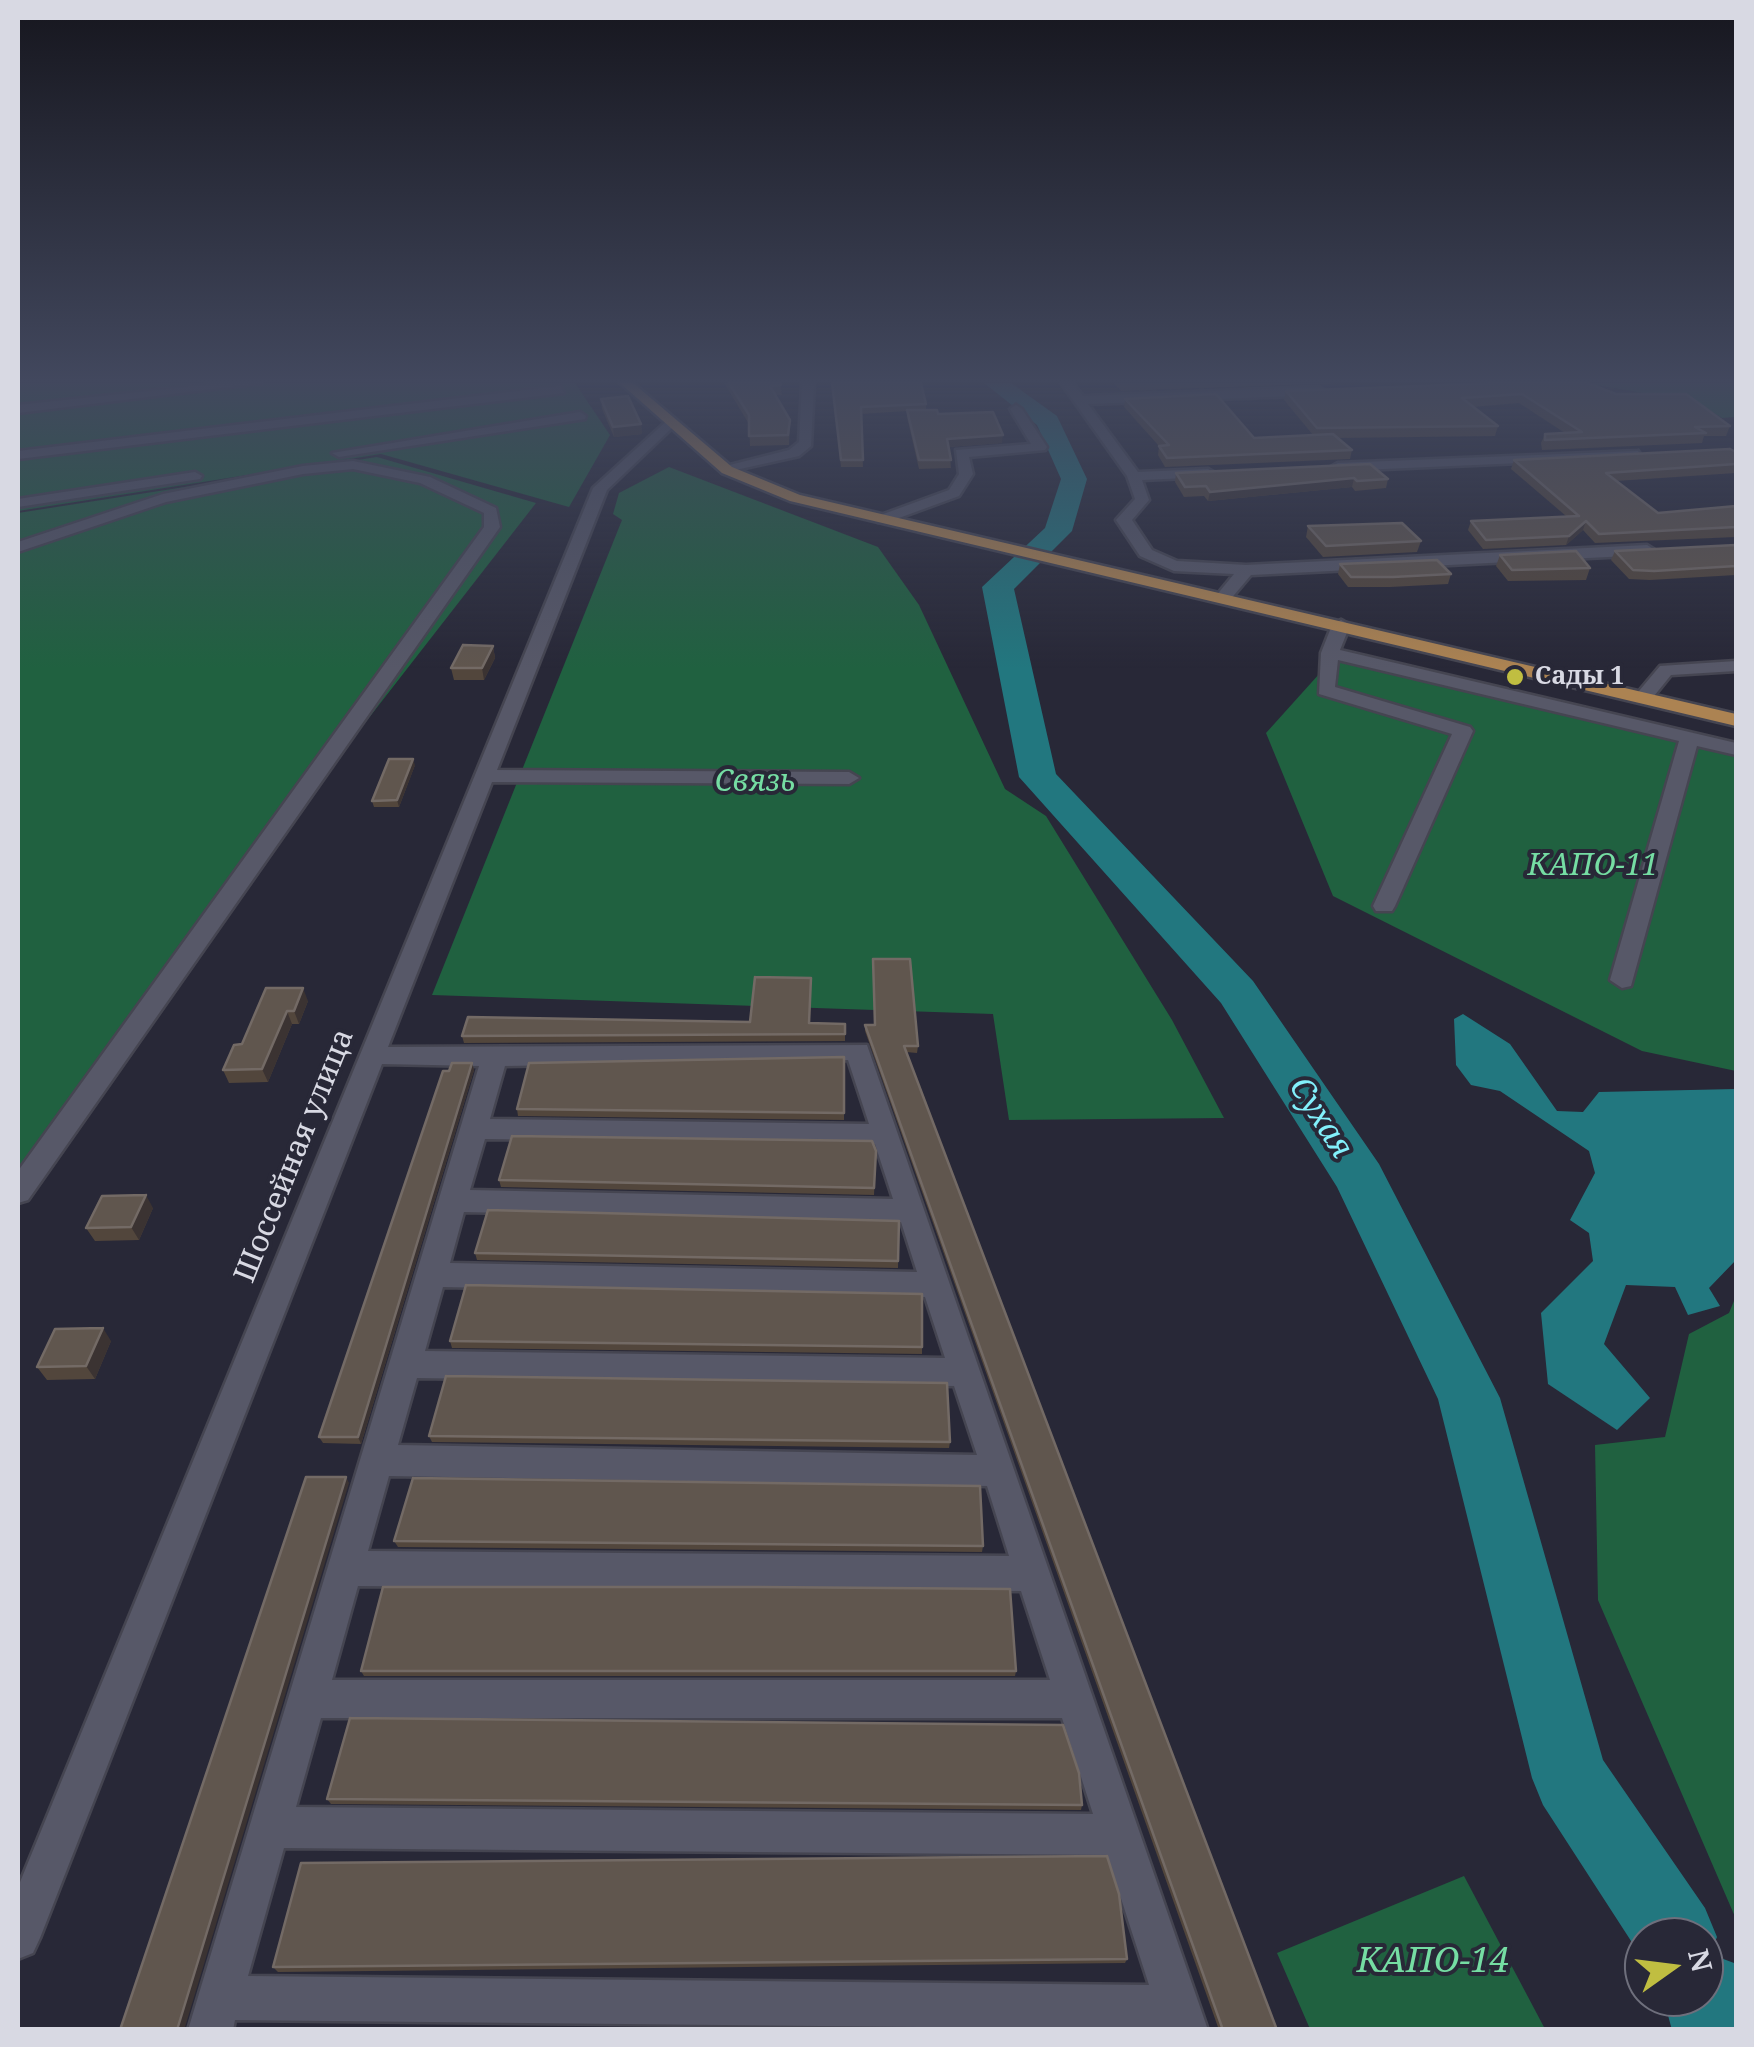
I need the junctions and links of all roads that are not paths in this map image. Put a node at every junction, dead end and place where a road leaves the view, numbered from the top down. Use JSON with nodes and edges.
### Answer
{"nodes":[{"id":1,"x":176,"y":479,"type":"edge"},
{"id":2,"x":261,"y":479,"type":"edge"},
{"id":3,"x":419,"y":479,"type":"edge"},
{"id":4,"x":610,"y":479,"type":"edge"},
{"id":5,"x":748,"y":479,"type":"edge"},
{"id":6,"x":963,"y":479,"type":"edge"},
{"id":7,"x":1135,"y":479,"type":"edge"},
{"id":8,"x":18,"y":503,"type":"edge"},
{"id":9,"x":883,"y":519,"type":"junction"},
{"id":10,"x":18,"y":546,"type":"edge"},
{"id":11,"x":1658,"y":549,"type":"edge"},
{"id":12,"x":1246,"y":570,"type":"junction"},
{"id":13,"x":1222,"y":597,"type":"junction"},
{"id":14,"x":1342,"y":625,"type":"junction"},
{"id":15,"x":1330,"y":653,"type":"junction"},
{"id":16,"x":1736,"y":666,"type":"edge"},
{"id":17,"x":1644,"y":698,"type":"junction"},
{"id":18,"x":1736,"y":720,"type":"edge"},
{"id":19,"x":1690,"y":738,"type":"junction"},
{"id":20,"x":1736,"y":749,"type":"edge"},
{"id":21,"x":482,"y":776,"type":"junction"},
{"id":22,"x":849,"y":778,"type":"dead end"},
{"id":23,"x":1384,"y":906,"type":"dead end"},
{"id":24,"x":1622,"y":980,"type":"dead end"},
{"id":25,"x":370,"y":1055,"type":"junction"},
{"id":26,"x":495,"y":1057,"type":"junction"},
{"id":27,"x":474,"y":1129,"type":"junction"},
{"id":28,"x":885,"y":1134,"type":"junction"},
{"id":29,"x":18,"y":1192,"type":"edge"},
{"id":30,"x":452,"y":1201,"type":"junction"},
{"id":31,"x":911,"y":1210,"type":"junction"},
{"id":32,"x":431,"y":1275,"type":"junction"},
{"id":33,"x":936,"y":1285,"type":"junction"},
{"id":34,"x":405,"y":1364,"type":"junction"},
{"id":35,"x":965,"y":1372,"type":"junction"},
{"id":36,"x":377,"y":1460,"type":"junction"},
{"id":37,"x":998,"y":1470,"type":"junction"},
{"id":38,"x":345,"y":1568,"type":"junction"},
{"id":39,"x":1032,"y":1574,"type":"junction"},
{"id":40,"x":307,"y":1699,"type":"junction"},
{"id":41,"x":1075,"y":1699,"type":"junction"},
{"id":42,"x":270,"y":1827,"type":"junction"},
{"id":43,"x":1121,"y":1835,"type":"junction"},
{"id":44,"x":18,"y":1938,"type":"edge"},
{"id":45,"x":214,"y":2014,"type":"edge"},
{"id":46,"x":1182,"y":2019,"type":"edge"}],
"edges":[{"from":1,"to":8,"type":"street"},
{"from":2,"to":10,"type":"street"},
{"from":3,"to":29,"type":"street"},
{"from":4,"to":21,"type":"street","name":"Шоссейная улица"},
{"from":5,"to":9,"type":"main road"},
{"from":6,"to":9,"type":"street"},
{"from":7,"to":12,"type":"street"},
{"from":9,"to":13,"type":"main road"},
{"from":11,"to":12,"type":"street"},
{"from":12,"to":13,"type":"street"},
{"from":13,"to":14,"type":"main road"},
{"from":14,"to":15,"type":"street"},
{"from":14,"to":17,"type":"main road"},
{"from":15,"to":19,"type":"street"},
{"from":15,"to":23,"type":"street"},
{"from":16,"to":17,"type":"street"},
{"from":17,"to":18,"type":"main road"},
{"from":19,"to":20,"type":"street"},
{"from":19,"to":24,"type":"street"},
{"from":21,"to":22,"type":"street"},
{"from":21,"to":25,"type":"street","name":"Шоссейная улица"},
{"from":25,"to":26,"type":"street"},
{"from":25,"to":44,"type":"street","name":"Шоссейная улица"},
{"from":26,"to":27,"type":"street"},
{"from":26,"to":28,"type":"street"},
{"from":27,"to":28,"type":"street"},
{"from":27,"to":30,"type":"street"},
{"from":28,"to":31,"type":"street"},
{"from":30,"to":31,"type":"street"},
{"from":30,"to":32,"type":"street"},
{"from":31,"to":33,"type":"street"},
{"from":32,"to":33,"type":"street"},
{"from":32,"to":34,"type":"street"},
{"from":33,"to":35,"type":"street"},
{"from":34,"to":35,"type":"street"},
{"from":34,"to":36,"type":"street"},
{"from":35,"to":37,"type":"street"},
{"from":36,"to":37,"type":"street"},
{"from":36,"to":38,"type":"street"},
{"from":37,"to":39,"type":"street"},
{"from":38,"to":39,"type":"street"},
{"from":38,"to":40,"type":"street"},
{"from":39,"to":41,"type":"street"},
{"from":40,"to":41,"type":"street"},
{"from":40,"to":42,"type":"street"},
{"from":41,"to":43,"type":"street"},
{"from":42,"to":43,"type":"street"},
{"from":42,"to":45,"type":"street"},
{"from":43,"to":46,"type":"street"},
{"from":45,"to":46,"type":"street"}]}
